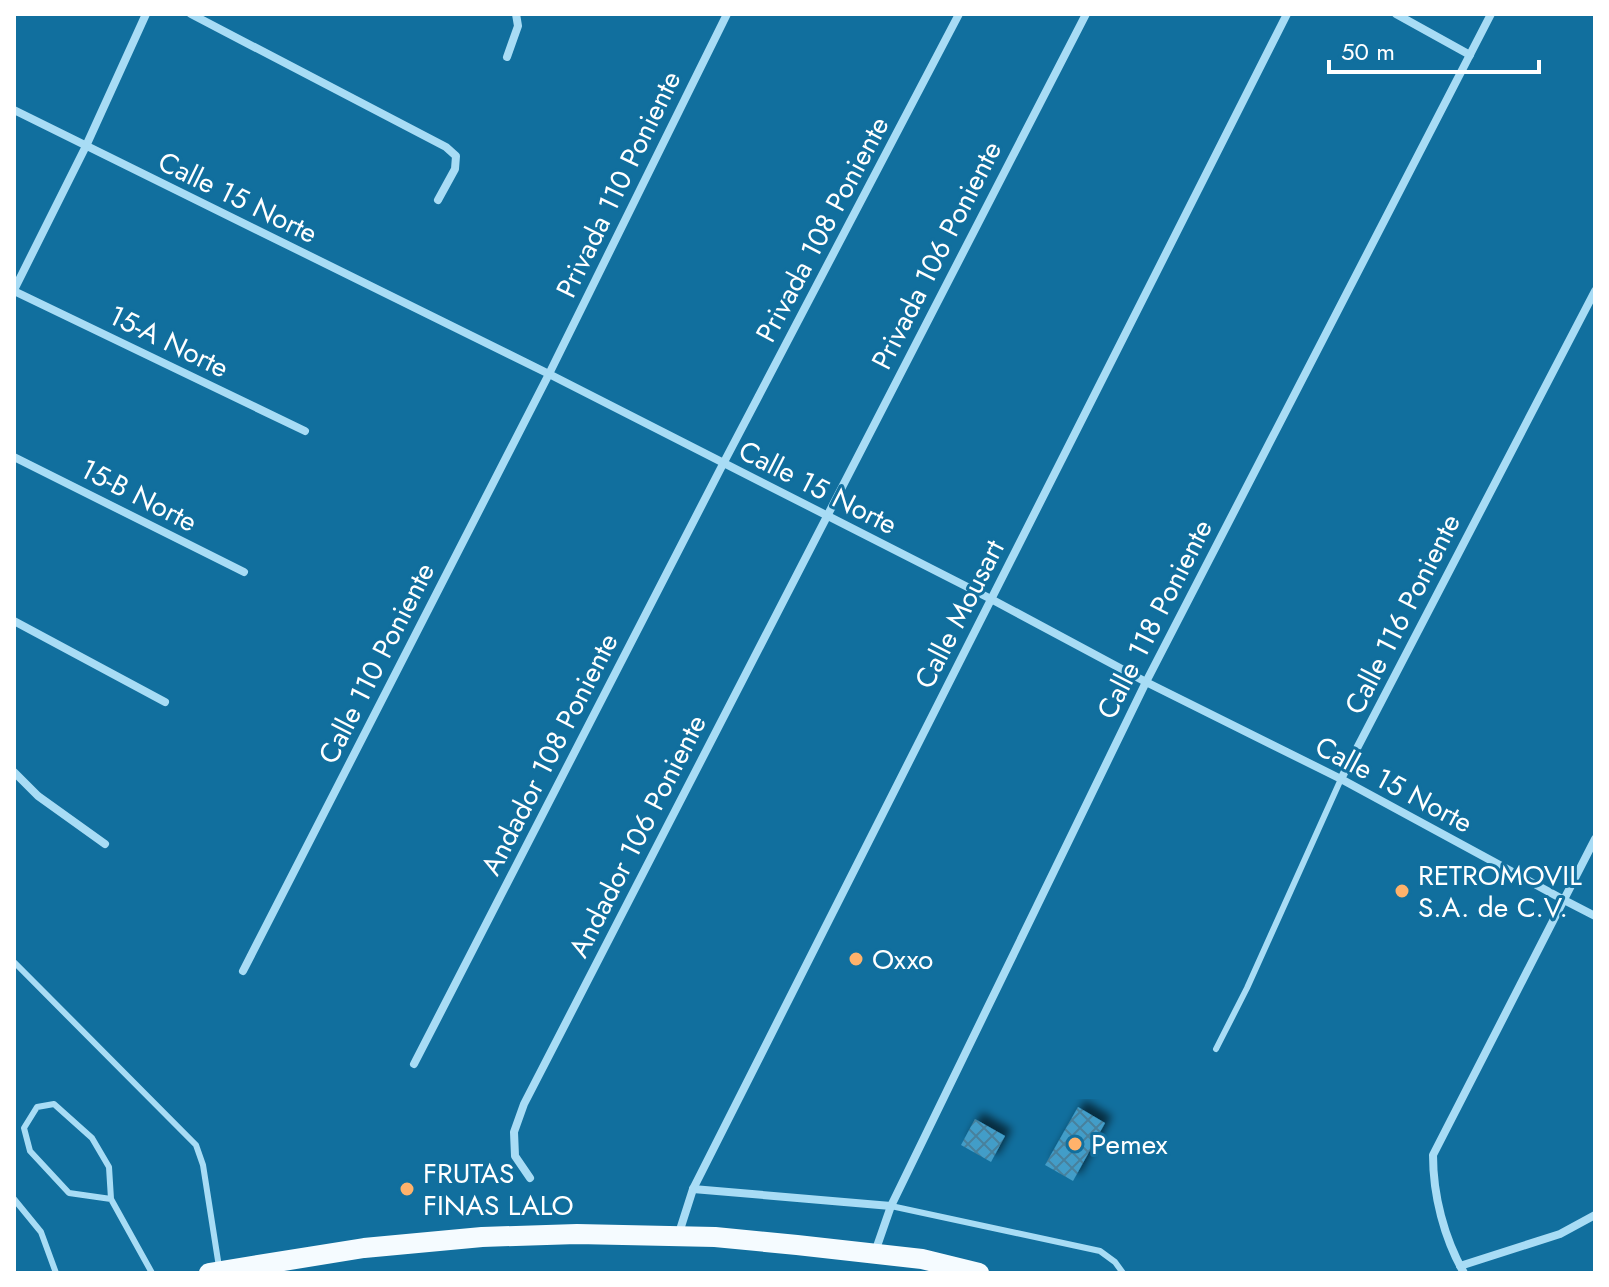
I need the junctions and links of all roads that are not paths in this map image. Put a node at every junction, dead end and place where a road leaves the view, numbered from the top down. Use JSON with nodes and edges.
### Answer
{"nodes":[{"id":1,"x":146,"y":14,"type":"edge"},
{"id":2,"x":191,"y":14,"type":"edge"},
{"id":3,"x":516,"y":14,"type":"edge"},
{"id":4,"x":727,"y":14,"type":"edge"},
{"id":5,"x":959,"y":14,"type":"edge"},
{"id":6,"x":1086,"y":14,"type":"edge"},
{"id":7,"x":1287,"y":14,"type":"edge"},
{"id":8,"x":1396,"y":14,"type":"edge"},
{"id":9,"x":1491,"y":14,"type":"edge"},
{"id":10,"x":1470,"y":55,"type":"junction"},
{"id":11,"x":507,"y":57,"type":"dead end"},
{"id":12,"x":14,"y":110,"type":"edge"},
{"id":13,"x":86,"y":146,"type":"junction"},
{"id":14,"x":438,"y":200,"type":"dead end"},
{"id":15,"x":14,"y":291,"type":"edge"},
{"id":16,"x":1595,"y":291,"type":"edge"},
{"id":17,"x":549,"y":374,"type":"junction"},
{"id":18,"x":305,"y":431,"type":"dead end"},
{"id":19,"x":14,"y":457,"type":"edge"},
{"id":20,"x":723,"y":464,"type":"junction"},
{"id":21,"x":826,"y":516,"type":"junction"},
{"id":22,"x":244,"y":572,"type":"dead end"},
{"id":23,"x":991,"y":599,"type":"junction"},
{"id":24,"x":14,"y":621,"type":"edge"},
{"id":25,"x":1146,"y":682,"type":"junction"},
{"id":26,"x":165,"y":702,"type":"dead end"},
{"id":27,"x":14,"y":772,"type":"edge"},
{"id":28,"x":1341,"y":779,"type":"junction"},
{"id":29,"x":1595,"y":839,"type":"edge"},
{"id":30,"x":105,"y":844,"type":"dead end"},
{"id":31,"x":1564,"y":900,"type":"junction"},
{"id":32,"x":1595,"y":916,"type":"edge"},
{"id":33,"x":14,"y":962,"type":"edge"},
{"id":34,"x":243,"y":971,"type":"dead end"},
{"id":35,"x":1216,"y":1049,"type":"dead end"},
{"id":36,"x":414,"y":1064,"type":"dead end"},
{"id":37,"x":530,"y":1178,"type":"dead end"},
{"id":38,"x":693,"y":1189,"type":"junction"},
{"id":39,"x":14,"y":1199,"type":"edge"},
{"id":40,"x":111,"y":1199,"type":"junction"},
{"id":41,"x":891,"y":1206,"type":"junction"},
{"id":42,"x":1595,"y":1215,"type":"edge"},
{"id":43,"x":678,"y":1236,"type":"junction"},
{"id":44,"x":874,"y":1253,"type":"junction"},
{"id":45,"x":1462,"y":1269,"type":"edge"},
{"id":46,"x":214,"y":1272,"type":"edge"},
{"id":47,"x":56,"y":1273,"type":"edge"},
{"id":48,"x":152,"y":1273,"type":"edge"},
{"id":49,"x":979,"y":1273,"type":"edge"},
{"id":50,"x":1123,"y":1273,"type":"edge"}],
"edges":[{"from":1,"to":13,"type":"street"},
{"from":2,"to":14,"type":"street"},
{"from":3,"to":11,"type":"street"},
{"from":4,"to":17,"type":"street","name":"Privada 110 Poniente"},
{"from":5,"to":20,"type":"street","name":"Privada 108 Poniente"},
{"from":6,"to":21,"type":"street","name":"Privada 106 Poniente"},
{"from":7,"to":23,"type":"street","name":"Calle Mousart"},
{"from":8,"to":10,"type":"street"},
{"from":9,"to":10,"type":"street","name":"Calle 118 Poniente"},
{"from":10,"to":25,"type":"street","name":"Calle 118 Poniente"},
{"from":12,"to":13,"type":"street","name":"Calle 15 Norte"},
{"from":13,"to":15,"type":"street"},
{"from":13,"to":17,"type":"street","name":"Calle 15 Norte"},
{"from":15,"to":18,"type":"street","name":"15-A Norte"},
{"from":16,"to":28,"type":"street","name":"Calle 116 Poniente"},
{"from":17,"to":20,"type":"street","name":"Calle 15 Norte"},
{"from":17,"to":34,"type":"street","name":"Calle 110 Poniente"},
{"from":19,"to":22,"type":"street","name":"15-B Norte"},
{"from":20,"to":21,"type":"street","name":"Calle 15 Norte"},
{"from":20,"to":36,"type":"street","name":"Andador 108 Poniente"},
{"from":21,"to":23,"type":"street","name":"Calle 15 Norte"},
{"from":21,"to":37,"type":"street","name":"Andador 106 Poniente"},
{"from":23,"to":25,"type":"street","name":"Calle 15 Norte"},
{"from":23,"to":38,"type":"street","name":"Calle Mousart"},
{"from":24,"to":26,"type":"street"},
{"from":25,"to":28,"type":"street","name":"Calle 15 Norte"},
{"from":25,"to":41,"type":"street","name":"Calle 118 Poniente"},
{"from":27,"to":30,"type":"street"},
{"from":28,"to":31,"type":"street","name":"Calle 15 Norte"},
{"from":28,"to":35,"type":"lane","name":"Calle 116 Poniente"},
{"from":29,"to":31,"type":"street"},
{"from":31,"to":32,"type":"street","name":"Calle 15 Norte"},
{"from":31,"to":45,"type":"street"},
{"from":33,"to":46,"type":"lane"},
{"from":38,"to":41,"type":"street"},
{"from":38,"to":43,"type":"street","name":"Calle Mousart"},
{"from":39,"to":47,"type":"lane"},
{"from":40,"to":40,"type":"lane"},
{"from":40,"to":48,"type":"lane"},
{"from":41,"to":44,"type":"street","name":"Calle 118 Poniente"},
{"from":41,"to":50,"type":"lane"},
{"from":42,"to":45,"type":"street"},
{"from":43,"to":44,"type":"main road"},
{"from":43,"to":46,"type":"main road"},
{"from":44,"to":49,"type":"main road"}]}
